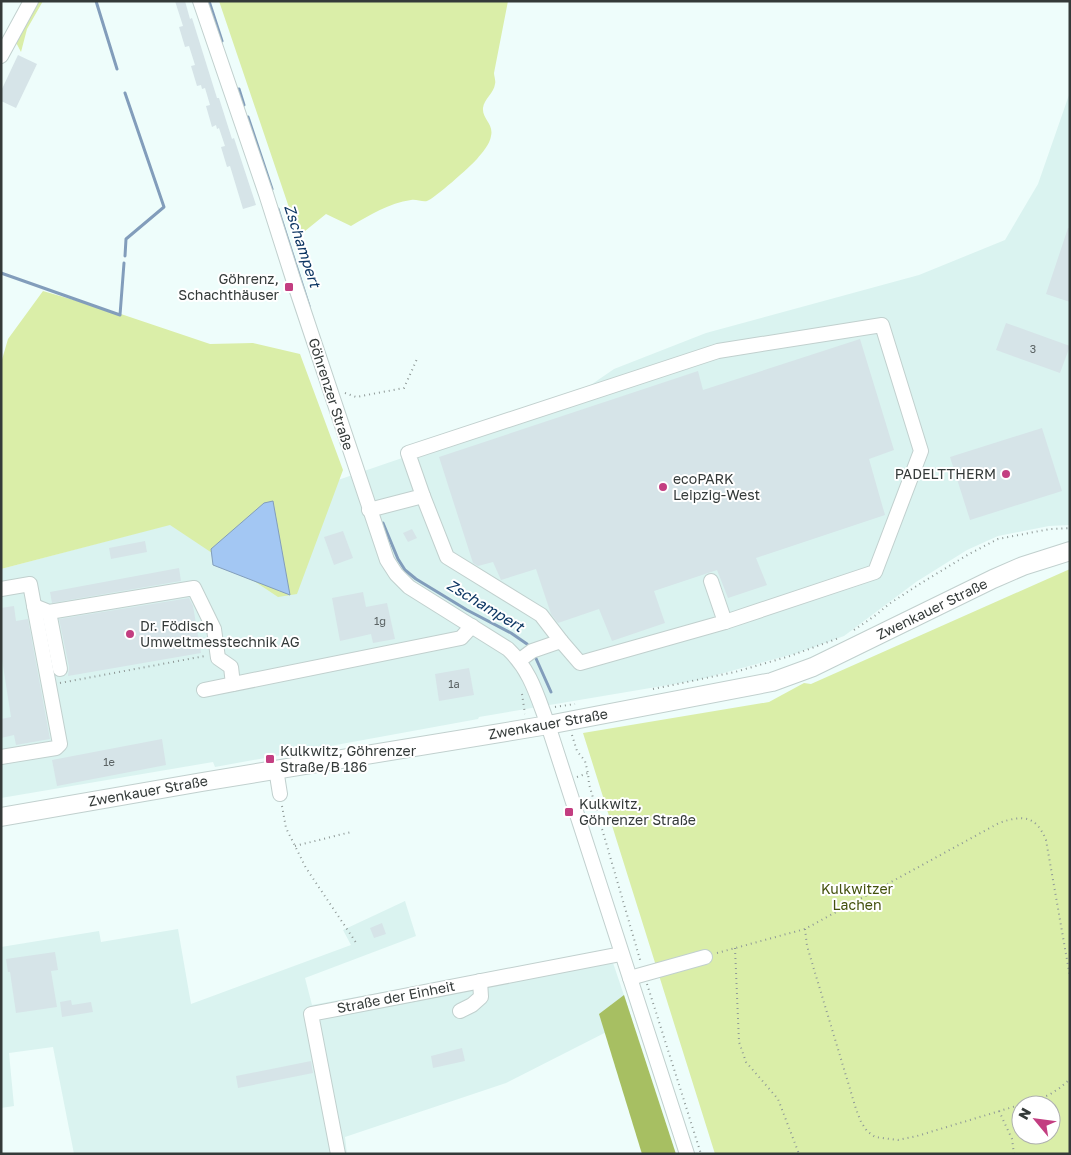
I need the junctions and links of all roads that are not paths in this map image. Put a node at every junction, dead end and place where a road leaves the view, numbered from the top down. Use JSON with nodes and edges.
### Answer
{"nodes":[{"id":1,"x":31,"y":1,"type":"edge"},
{"id":2,"x":200,"y":1,"type":"edge"},
{"id":3,"x":1,"y":56,"type":"edge"},
{"id":4,"x":422,"y":496,"type":"junction"},
{"id":5,"x":369,"y":510,"type":"junction"},
{"id":6,"x":1070,"y":551,"type":"edge"},
{"id":7,"x":711,"y":581,"type":"dead end"},
{"id":8,"x":1,"y":590,"type":"edge"},
{"id":9,"x":34,"y":606,"type":"junction"},
{"id":10,"x":49,"y":612,"type":"junction"},
{"id":11,"x":725,"y":622,"type":"junction"},
{"id":12,"x":472,"y":626,"type":"junction"},
{"id":13,"x":561,"y":641,"type":"junction"},
{"id":14,"x":520,"y":660,"type":"junction"},
{"id":15,"x":60,"y":669,"type":"dead end"},
{"id":16,"x":234,"y":684,"type":"junction"},
{"id":17,"x":204,"y":690,"type":"dead end"},
{"id":18,"x":548,"y":725,"type":"junction"},
{"id":19,"x":1,"y":757,"type":"edge"},
{"id":20,"x":276,"y":769,"type":"junction"},
{"id":21,"x":280,"y":794,"type":"road end"},
{"id":22,"x":1,"y":817,"type":"edge"},
{"id":23,"x":621,"y":954,"type":"junction"},
{"id":24,"x":705,"y":956,"type":"road end"},
{"id":25,"x":630,"y":978,"type":"junction"},
{"id":26,"x":480,"y":981,"type":"junction"},
{"id":27,"x":460,"y":1011,"type":"dead end"},
{"id":28,"x":338,"y":1154,"type":"edge"},
{"id":29,"x":687,"y":1154,"type":"edge"}],
"edges":[{"from":1,"to":3,"type":"street"},
{"from":2,"to":5,"type":"street","name":"Göhrenzer Straße"},
{"from":4,"to":5,"type":"street"},
{"from":4,"to":11,"type":"street"},
{"from":4,"to":13,"type":"street"},
{"from":5,"to":12,"type":"street","name":"Göhrenzer Straße"},
{"from":6,"to":18,"type":"main road","name":"Zwenkauer Straße"},
{"from":7,"to":11,"type":"street"},
{"from":8,"to":9,"type":"street"},
{"from":9,"to":10,"type":"street"},
{"from":9,"to":19,"type":"street"},
{"from":10,"to":15,"type":"street"},
{"from":10,"to":16,"type":"street"},
{"from":11,"to":13,"type":"street"},
{"from":12,"to":14,"type":"street","name":"Göhrenzer Straße"},
{"from":12,"to":16,"type":"street"},
{"from":13,"to":14,"type":"street"},
{"from":14,"to":18,"type":"street","name":"Göhrenzer Straße"},
{"from":16,"to":17,"type":"street"},
{"from":18,"to":20,"type":"main road","name":"Zwenkauer Straße"},
{"from":18,"to":23,"type":"street"},
{"from":20,"to":21,"type":"street"},
{"from":20,"to":22,"type":"main road","name":"Zwenkauer Straße"},
{"from":23,"to":25,"type":"street"},
{"from":23,"to":26,"type":"street","name":"Straße der Einheit"},
{"from":24,"to":25,"type":"street"},
{"from":25,"to":29,"type":"street"},
{"from":26,"to":27,"type":"street"},
{"from":26,"to":28,"type":"street","name":"Straße der Einheit"}]}
